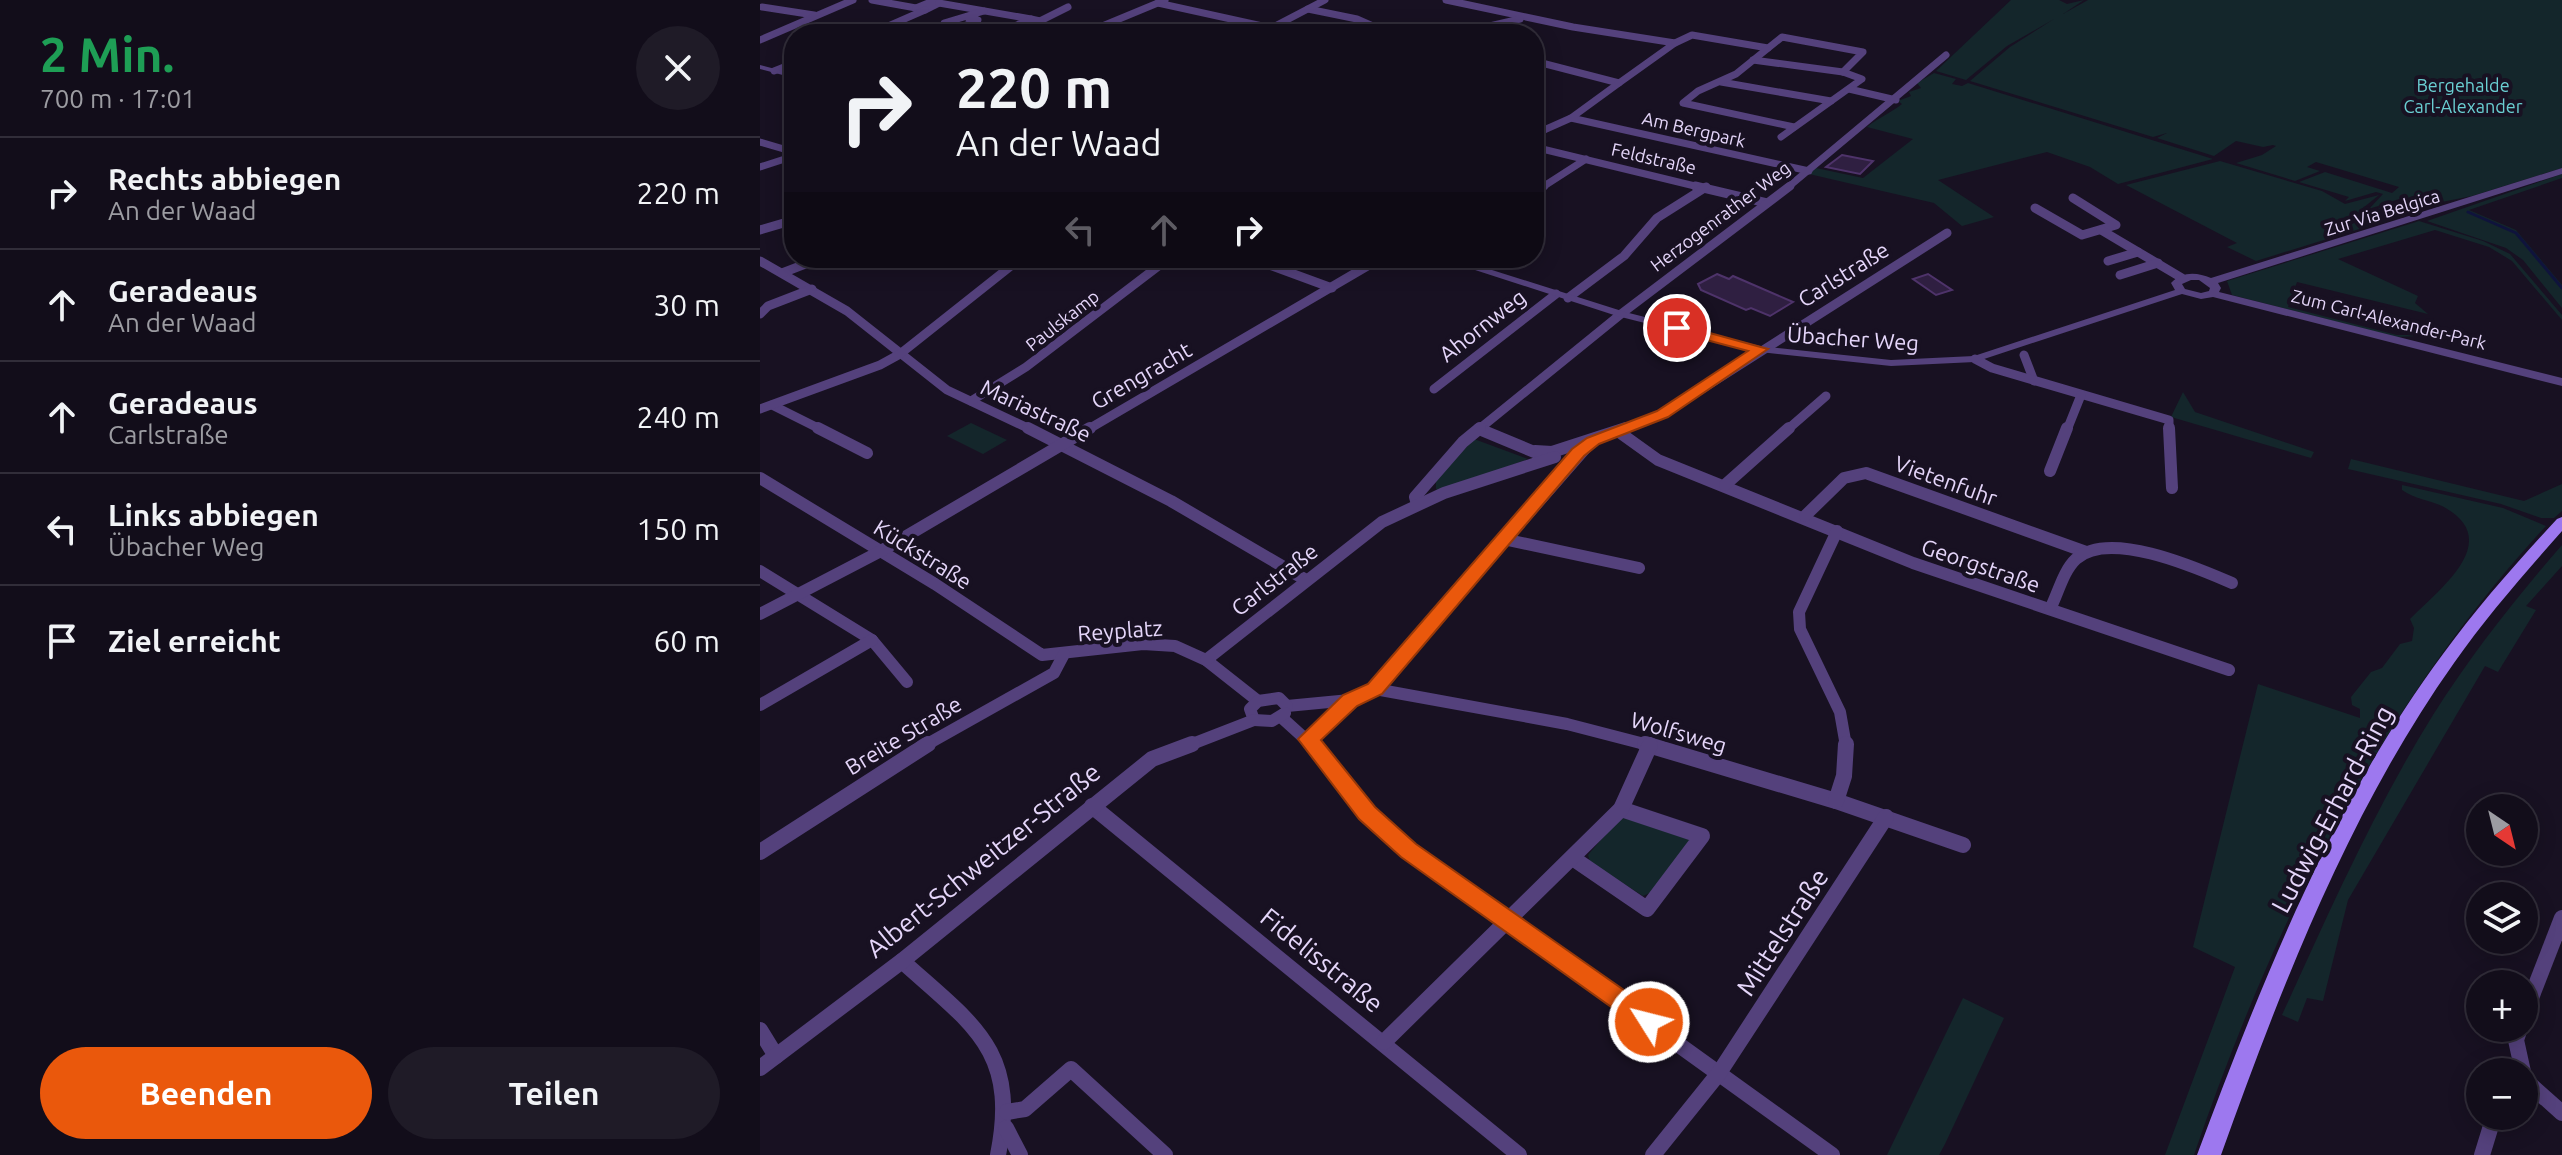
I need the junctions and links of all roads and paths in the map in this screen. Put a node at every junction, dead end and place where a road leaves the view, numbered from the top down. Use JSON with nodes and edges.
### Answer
{"nodes":[{"id":1,"x":781,"y":0,"type":"edge"},
{"id":2,"x":853,"y":0,"type":"edge"},
{"id":3,"x":872,"y":0,"type":"edge"},
{"id":4,"x":1300,"y":0,"type":"edge"},
{"id":5,"x":1446,"y":0,"type":"edge"},
{"id":6,"x":938,"y":1,"type":"edge"},
{"id":7,"x":1162,"y":2,"type":"edge"},
{"id":8,"x":1321,"y":2,"type":"edge"},
{"id":9,"x":1469,"y":5,"type":"junction"},
{"id":10,"x":1068,"y":7,"type":"dead end"},
{"id":11,"x":761,"y":8,"type":"edge"},
{"id":12,"x":916,"y":8,"type":"junction"},
{"id":13,"x":1308,"y":9,"type":"junction"},
{"id":14,"x":925,"y":10,"type":"junction"},
{"id":15,"x":984,"y":11,"type":"junction"},
{"id":16,"x":816,"y":15,"type":"junction"},
{"id":17,"x":969,"y":19,"type":"dead end"},
{"id":18,"x":1031,"y":19,"type":"junction"},
{"id":19,"x":1532,"y":19,"type":"junction"},
{"id":20,"x":1040,"y":21,"type":"junction"},
{"id":21,"x":796,"y":24,"type":"edge"},
{"id":22,"x":893,"y":24,"type":"edge"},
{"id":23,"x":1019,"y":24,"type":"edge"},
{"id":24,"x":1033,"y":24,"type":"edge"},
{"id":25,"x":1107,"y":24,"type":"edge"},
{"id":26,"x":1255,"y":24,"type":"edge"},
{"id":27,"x":1280,"y":24,"type":"edge"},
{"id":28,"x":1368,"y":24,"type":"edge"},
{"id":29,"x":1482,"y":24,"type":"edge"},
{"id":30,"x":1492,"y":24,"type":"edge"},
{"id":31,"x":784,"y":29,"type":"edge"},
{"id":32,"x":760,"y":40,"type":"edge"},
{"id":33,"x":1675,"y":43,"type":"junction"},
{"id":34,"x":1768,"y":48,"type":"junction"},
{"id":35,"x":1946,"y":55,"type":"dead end"},
{"id":36,"x":1753,"y":60,"type":"junction"},
{"id":37,"x":1544,"y":64,"type":"edge"},
{"id":38,"x":760,"y":67,"type":"edge"},
{"id":39,"x":784,"y":67,"type":"edge"},
{"id":40,"x":774,"y":71,"type":"junction"},
{"id":41,"x":1843,"y":72,"type":"junction"},
{"id":42,"x":784,"y":74,"type":"edge"},
{"id":43,"x":1721,"y":82,"type":"junction"},
{"id":44,"x":1619,"y":83,"type":"junction"},
{"id":45,"x":1849,"y":89,"type":"junction"},
{"id":46,"x":1896,"y":100,"type":"junction"},
{"id":47,"x":1831,"y":101,"type":"junction"},
{"id":48,"x":1571,"y":118,"type":"junction"},
{"id":49,"x":1794,"y":127,"type":"junction"},
{"id":50,"x":1544,"y":130,"type":"edge"},
{"id":51,"x":1781,"y":137,"type":"dead end"},
{"id":52,"x":760,"y":142,"type":"edge"},
{"id":53,"x":1544,"y":148,"type":"edge"},
{"id":54,"x":784,"y":150,"type":"edge"},
{"id":55,"x":784,"y":158,"type":"edge"},
{"id":56,"x":1586,"y":159,"type":"junction"},
{"id":57,"x":760,"y":167,"type":"edge"},
{"id":58,"x":1809,"y":171,"type":"junction"},
{"id":59,"x":2562,"y":171,"type":"edge"},
{"id":60,"x":1544,"y":186,"type":"edge"},
{"id":61,"x":1706,"y":187,"type":"junction"},
{"id":62,"x":2073,"y":198,"type":"dead end"},
{"id":63,"x":1767,"y":203,"type":"junction"},
{"id":64,"x":2035,"y":208,"type":"dead end"},
{"id":65,"x":784,"y":223,"type":"edge"},
{"id":66,"x":760,"y":230,"type":"edge"},
{"id":67,"x":2101,"y":230,"type":"junction"},
{"id":68,"x":1947,"y":233,"type":"dead end"},
{"id":69,"x":2138,"y":252,"type":"junction"},
{"id":70,"x":760,"y":261,"type":"edge"},
{"id":71,"x":2108,"y":261,"type":"dead end"},
{"id":72,"x":2158,"y":263,"type":"junction"},
{"id":73,"x":795,"y":268,"type":"edge"},
{"id":74,"x":1008,"y":268,"type":"edge"},
{"id":75,"x":1156,"y":268,"type":"edge"},
{"id":76,"x":1277,"y":268,"type":"edge"},
{"id":77,"x":1365,"y":268,"type":"edge"},
{"id":78,"x":1474,"y":268,"type":"edge"},
{"id":79,"x":782,"y":273,"type":"junction"},
{"id":80,"x":2120,"y":275,"type":"dead end"},
{"id":81,"x":2182,"y":284,"type":"junction"},
{"id":82,"x":1332,"y":288,"type":"junction"},
{"id":83,"x":2212,"y":288,"type":"junction"},
{"id":84,"x":812,"y":289,"type":"junction"},
{"id":85,"x":1556,"y":294,"type":"junction"},
{"id":86,"x":1568,"y":298,"type":"junction"},
{"id":87,"x":760,"y":314,"type":"edge"},
{"id":88,"x":1621,"y":314,"type":"junction"},
{"id":89,"x":1760,"y":349,"type":"junction"},
{"id":90,"x":900,"y":354,"type":"junction"},
{"id":91,"x":2024,"y":355,"type":"dead end"},
{"id":92,"x":1975,"y":359,"type":"junction"},
{"id":93,"x":2034,"y":381,"type":"junction"},
{"id":94,"x":2560,"y":381,"type":"edge"},
{"id":95,"x":1434,"y":389,"type":"dead end"},
{"id":96,"x":2081,"y":395,"type":"junction"},
{"id":97,"x":1826,"y":396,"type":"dead end"},
{"id":98,"x":971,"y":401,"type":"junction"},
{"id":99,"x":772,"y":405,"type":"junction"},
{"id":100,"x":760,"y":409,"type":"edge"},
{"id":101,"x":1479,"y":429,"type":"junction"},
{"id":102,"x":1619,"y":432,"type":"junction"},
{"id":103,"x":1593,"y":441,"type":"junction"},
{"id":104,"x":1060,"y":445,"type":"junction"},
{"id":105,"x":1535,"y":451,"type":"junction"},
{"id":106,"x":867,"y":453,"type":"dead end"},
{"id":107,"x":1545,"y":459,"type":"junction"},
{"id":108,"x":2050,"y":471,"type":"dead end"},
{"id":109,"x":760,"y":478,"type":"edge"},
{"id":110,"x":1551,"y":484,"type":"junction"},
{"id":111,"x":1725,"y":485,"type":"junction"},
{"id":112,"x":2172,"y":488,"type":"dead end"},
{"id":113,"x":1417,"y":504,"type":"junction"},
{"id":114,"x":1805,"y":516,"type":"junction"},
{"id":115,"x":2562,"y":522,"type":"edge"},
{"id":116,"x":1837,"y":531,"type":"junction"},
{"id":117,"x":1503,"y":539,"type":"junction"},
{"id":118,"x":881,"y":551,"type":"junction"},
{"id":119,"x":2086,"y":552,"type":"junction"},
{"id":120,"x":1639,"y":568,"type":"dead end"},
{"id":121,"x":760,"y":571,"type":"edge"},
{"id":122,"x":1306,"y":580,"type":"junction"},
{"id":123,"x":2232,"y":583,"type":"dead end"},
{"id":124,"x":797,"y":597,"type":"junction"},
{"id":125,"x":2050,"y":609,"type":"junction"},
{"id":126,"x":760,"y":614,"type":"edge"},
{"id":127,"x":872,"y":640,"type":"junction"},
{"id":128,"x":1064,"y":654,"type":"junction"},
{"id":129,"x":1206,"y":660,"type":"junction"},
{"id":130,"x":2229,"y":670,"type":"dead end"},
{"id":131,"x":907,"y":682,"type":"dead end"},
{"id":132,"x":1375,"y":689,"type":"junction"},
{"id":133,"x":1350,"y":700,"type":"junction"},
{"id":134,"x":1258,"y":701,"type":"junction"},
{"id":135,"x":760,"y":705,"type":"edge"},
{"id":136,"x":1284,"y":711,"type":"junction"},
{"id":137,"x":1254,"y":720,"type":"junction"},
{"id":138,"x":1308,"y":739,"type":"junction"},
{"id":139,"x":1650,"y":745,"type":"junction"},
{"id":140,"x":1836,"y":801,"type":"junction"},
{"id":141,"x":1092,"y":806,"type":"junction"},
{"id":142,"x":1621,"y":809,"type":"junction"},
{"id":143,"x":1886,"y":817,"type":"junction"},
{"id":144,"x":1963,"y":845,"type":"dead end"},
{"id":145,"x":760,"y":852,"type":"edge"},
{"id":146,"x":1574,"y":859,"type":"junction"},
{"id":147,"x":2562,"y":918,"type":"edge"},
{"id":148,"x":1510,"y":921,"type":"junction"},
{"id":149,"x":902,"y":961,"type":"junction"},
{"id":150,"x":2538,"y":980,"type":"edge"},
{"id":151,"x":760,"y":1030,"type":"edge"},
{"id":152,"x":1384,"y":1042,"type":"junction"},
{"id":153,"x":776,"y":1056,"type":"junction"},
{"id":154,"x":760,"y":1068,"type":"edge"},
{"id":155,"x":1719,"y":1073,"type":"junction"},
{"id":156,"x":2538,"y":1090,"type":"edge"},
{"id":157,"x":2562,"y":1113,"type":"edge"},
{"id":158,"x":1006,"y":1120,"type":"junction"},
{"id":159,"x":2490,"y":1130,"type":"edge"},
{"id":160,"x":998,"y":1155,"type":"edge"},
{"id":161,"x":1020,"y":1155,"type":"edge"},
{"id":162,"x":1165,"y":1155,"type":"edge"},
{"id":163,"x":1519,"y":1155,"type":"edge"},
{"id":164,"x":1653,"y":1155,"type":"edge"},
{"id":165,"x":1832,"y":1155,"type":"edge"},
{"id":166,"x":2209,"y":1155,"type":"edge"},
{"id":167,"x":2482,"y":1155,"type":"edge"}],
"edges":[{"from":1,"to":11,"type":"street"},
{"from":2,"to":16,"type":"street"},
{"from":3,"to":12,"type":"street"},
{"from":4,"to":8,"type":"street"},
{"from":5,"to":9,"type":"street"},
{"from":6,"to":12,"type":"street"},
{"from":6,"to":14,"type":"street"},
{"from":6,"to":15,"type":"street"},
{"from":7,"to":25,"type":"street"},
{"from":7,"to":26,"type":"street"},
{"from":8,"to":13,"type":"street"},
{"from":9,"to":19,"type":"street"},
{"from":9,"to":29,"type":"street"},
{"from":10,"to":20,"type":"street"},
{"from":11,"to":16,"type":"street"},
{"from":12,"to":14,"type":"street"},
{"from":13,"to":27,"type":"street"},
{"from":13,"to":28,"type":"street"},
{"from":14,"to":22,"type":"street"},
{"from":15,"to":17,"type":"street"},
{"from":15,"to":18,"type":"street"},
{"from":16,"to":21,"type":"street"},
{"from":18,"to":20,"type":"street"},
{"from":18,"to":23,"type":"street"},
{"from":19,"to":30,"type":"street"},
{"from":19,"to":33,"type":"street"},
{"from":20,"to":24,"type":"street"},
{"from":31,"to":32,"type":"street"},
{"from":33,"to":34,"type":"street"},
{"from":33,"to":44,"type":"street"},
{"from":34,"to":36,"type":"street"},
{"from":34,"to":41,"type":"street"},
{"from":35,"to":46,"type":"street","name":"Herzogenrather Weg"},
{"from":36,"to":41,"type":"street"},
{"from":36,"to":43,"type":"street"},
{"from":37,"to":44,"type":"street"},
{"from":38,"to":40,"type":"street"},
{"from":39,"to":40,"type":"street"},
{"from":40,"to":42,"type":"street"},
{"from":41,"to":45,"type":"street"},
{"from":43,"to":47,"type":"street"},
{"from":43,"to":49,"type":"street"},
{"from":44,"to":48,"type":"street"},
{"from":45,"to":46,"type":"street"},
{"from":45,"to":47,"type":"street"},
{"from":46,"to":58,"type":"street","name":"Herzogenrather Weg"},
{"from":47,"to":49,"type":"street"},
{"from":48,"to":50,"type":"street"},
{"from":48,"to":58,"type":"street","name":"Am Bergpark"},
{"from":49,"to":51,"type":"street"},
{"from":52,"to":54,"type":"street"},
{"from":53,"to":56,"type":"street","name":"Feldstraße"},
{"from":55,"to":57,"type":"street"},
{"from":56,"to":60,"type":"street"},
{"from":56,"to":61,"type":"street","name":"Feldstraße"},
{"from":58,"to":63,"type":"street","name":"Herzogenrather Weg"},
{"from":59,"to":83,"type":"street","name":"Zur Via Belgica"},
{"from":61,"to":63,"type":"street","name":"Feldstraße"},
{"from":61,"to":86,"type":"street"},
{"from":62,"to":67,"type":"street"},
{"from":63,"to":88,"type":"street","name":"Herzogenrather Weg"},
{"from":64,"to":67,"type":"street"},
{"from":65,"to":66,"type":"street"},
{"from":67,"to":69,"type":"street"},
{"from":68,"to":89,"type":"street","name":"Carlstraße"},
{"from":69,"to":71,"type":"street"},
{"from":69,"to":72,"type":"street"},
{"from":70,"to":79,"type":"street","name":"Mariastraße"},
{"from":72,"to":80,"type":"street"},
{"from":72,"to":81,"type":"street"},
{"from":73,"to":79,"type":"street"},
{"from":74,"to":90,"type":"street"},
{"from":75,"to":98,"type":"street","name":"Paulskamp"},
{"from":76,"to":82,"type":"street"},
{"from":77,"to":82,"type":"street","name":"Grengracht"},
{"from":78,"to":85,"type":"street","name":"Übacher Weg"},
{"from":79,"to":84,"type":"street","name":"Mariastraße"},
{"from":81,"to":83,"type":"street","name":"Zum Carl-Alexander-Park"},
{"from":81,"to":83,"type":"street","name":"Zum Carl-Alexander-Park"},
{"from":81,"to":92,"type":"street","name":"Zum Carl-Alexander-Park"},
{"from":82,"to":104,"type":"street","name":"Grengracht"},
{"from":83,"to":94,"type":"street","name":"Zum Carl-Alexander-Park"},
{"from":84,"to":87,"type":"street"},
{"from":84,"to":90,"type":"street","name":"Mariastraße"},
{"from":85,"to":86,"type":"street","name":"Übacher Weg"},
{"from":85,"to":95,"type":"street","name":"Ahornweg"},
{"from":86,"to":88,"type":"street","name":"Übacher Weg"},
{"from":88,"to":89,"type":"street","name":"Übacher Weg"},
{"from":88,"to":101,"type":"street","name":"Herzogenrather Weg"},
{"from":89,"to":92,"type":"street","name":"Übacher Weg"},
{"from":89,"to":102,"type":"street","name":"Carlstraße"},
{"from":90,"to":98,"type":"street","name":"Mariastraße"},
{"from":90,"to":99,"type":"street"},
{"from":91,"to":93,"type":"street"},
{"from":92,"to":93,"type":"street","name":"Übacher Weg"},
{"from":93,"to":96,"type":"street","name":"Übacher Weg"},
{"from":96,"to":108,"type":"street"},
{"from":96,"to":112,"type":"street","name":"Übacher Weg"},
{"from":97,"to":111,"type":"street"},
{"from":98,"to":104,"type":"street","name":"Mariastraße"},
{"from":99,"to":100,"type":"street"},
{"from":99,"to":106,"type":"street"},
{"from":101,"to":105,"type":"street","name":"Carlstraße"},
{"from":101,"to":113,"type":"street","name":"Herzogenrather Weg"},
{"from":102,"to":103,"type":"street","name":"Carlstraße"},
{"from":102,"to":111,"type":"street","name":"Georgstraße"},
{"from":103,"to":105,"type":"street","name":"Carlstraße"},
{"from":103,"to":107,"type":"street","name":"Carlstraße"},
{"from":103,"to":110,"type":"street"},
{"from":104,"to":118,"type":"street","name":"Grengracht"},
{"from":104,"to":122,"type":"street","name":"Mariastraße"},
{"from":105,"to":107,"type":"street","name":"Carlstraße"},
{"from":107,"to":110,"type":"street"},
{"from":107,"to":113,"type":"street","name":"Carlstraße"},
{"from":109,"to":118,"type":"street","name":"Kückstraße"},
{"from":110,"to":117,"type":"street"},
{"from":111,"to":114,"type":"street","name":"Georgstraße"},
{"from":113,"to":122,"type":"street","name":"Carlstraße"},
{"from":114,"to":116,"type":"street","name":"Georgstraße"},
{"from":114,"to":119,"type":"street","name":"Vietenfuhr"},
{"from":115,"to":166,"type":"main road","name":"Ludwig-Erhard-Ring"},
{"from":116,"to":125,"type":"street","name":"Georgstraße"},
{"from":116,"to":140,"type":"street"},
{"from":117,"to":120,"type":"street"},
{"from":117,"to":132,"type":"street"},
{"from":118,"to":124,"type":"street","name":"Grengracht"},
{"from":118,"to":128,"type":"street","name":"Kückstraße"},
{"from":119,"to":123,"type":"street","name":"Vietenfuhr"},
{"from":119,"to":125,"type":"street"},
{"from":121,"to":124,"type":"street"},
{"from":122,"to":129,"type":"street","name":"Carlstraße"},
{"from":124,"to":126,"type":"street","name":"Grengracht"},
{"from":124,"to":127,"type":"street"},
{"from":125,"to":130,"type":"street","name":"Georgstraße"},
{"from":127,"to":131,"type":"street"},
{"from":127,"to":135,"type":"street"},
{"from":128,"to":129,"type":"street","name":"Reyplatz"},
{"from":128,"to":145,"type":"street","name":"Breite Straße"},
{"from":129,"to":134,"type":"street","name":"Reyplatz"},
{"from":132,"to":133,"type":"street"},
{"from":132,"to":139,"type":"street","name":"Wolfsweg"},
{"from":133,"to":136,"type":"street"},
{"from":133,"to":138,"type":"street"},
{"from":134,"to":136,"type":"street"},
{"from":134,"to":137,"type":"street"},
{"from":136,"to":137,"type":"street","name":"Albert-Schweitzer-Straße"},
{"from":136,"to":138,"type":"street"},
{"from":137,"to":141,"type":"street","name":"Albert-Schweitzer-Straße"},
{"from":138,"to":148,"type":"street"},
{"from":139,"to":140,"type":"street","name":"Wolfsweg"},
{"from":139,"to":142,"type":"street"},
{"from":140,"to":143,"type":"street","name":"Wolfsweg"},
{"from":141,"to":149,"type":"street","name":"Albert-Schweitzer-Straße"},
{"from":141,"to":152,"type":"street","name":"Fidelisstraße"},
{"from":142,"to":146,"type":"street"},
{"from":142,"to":146,"type":"street"},
{"from":143,"to":144,"type":"street","name":"Wolfsweg"},
{"from":143,"to":155,"type":"street","name":"Mittelstraße"},
{"from":146,"to":148,"type":"street"},
{"from":147,"to":150,"type":"street"},
{"from":148,"to":152,"type":"street"},
{"from":148,"to":155,"type":"street"},
{"from":149,"to":153,"type":"street","name":"Albert-Schweitzer-Straße"},
{"from":149,"to":158,"type":"street"},
{"from":151,"to":153,"type":"street"},
{"from":152,"to":163,"type":"street","name":"Fidelisstraße"},
{"from":153,"to":154,"type":"street","name":"Albert-Schweitzer-Straße"},
{"from":155,"to":164,"type":"street","name":"Mittelstraße"},
{"from":155,"to":165,"type":"street"},
{"from":156,"to":157,"type":"street"},
{"from":158,"to":160,"type":"street"},
{"from":158,"to":161,"type":"street"},
{"from":158,"to":162,"type":"street"},
{"from":159,"to":167,"type":"street"}]}
